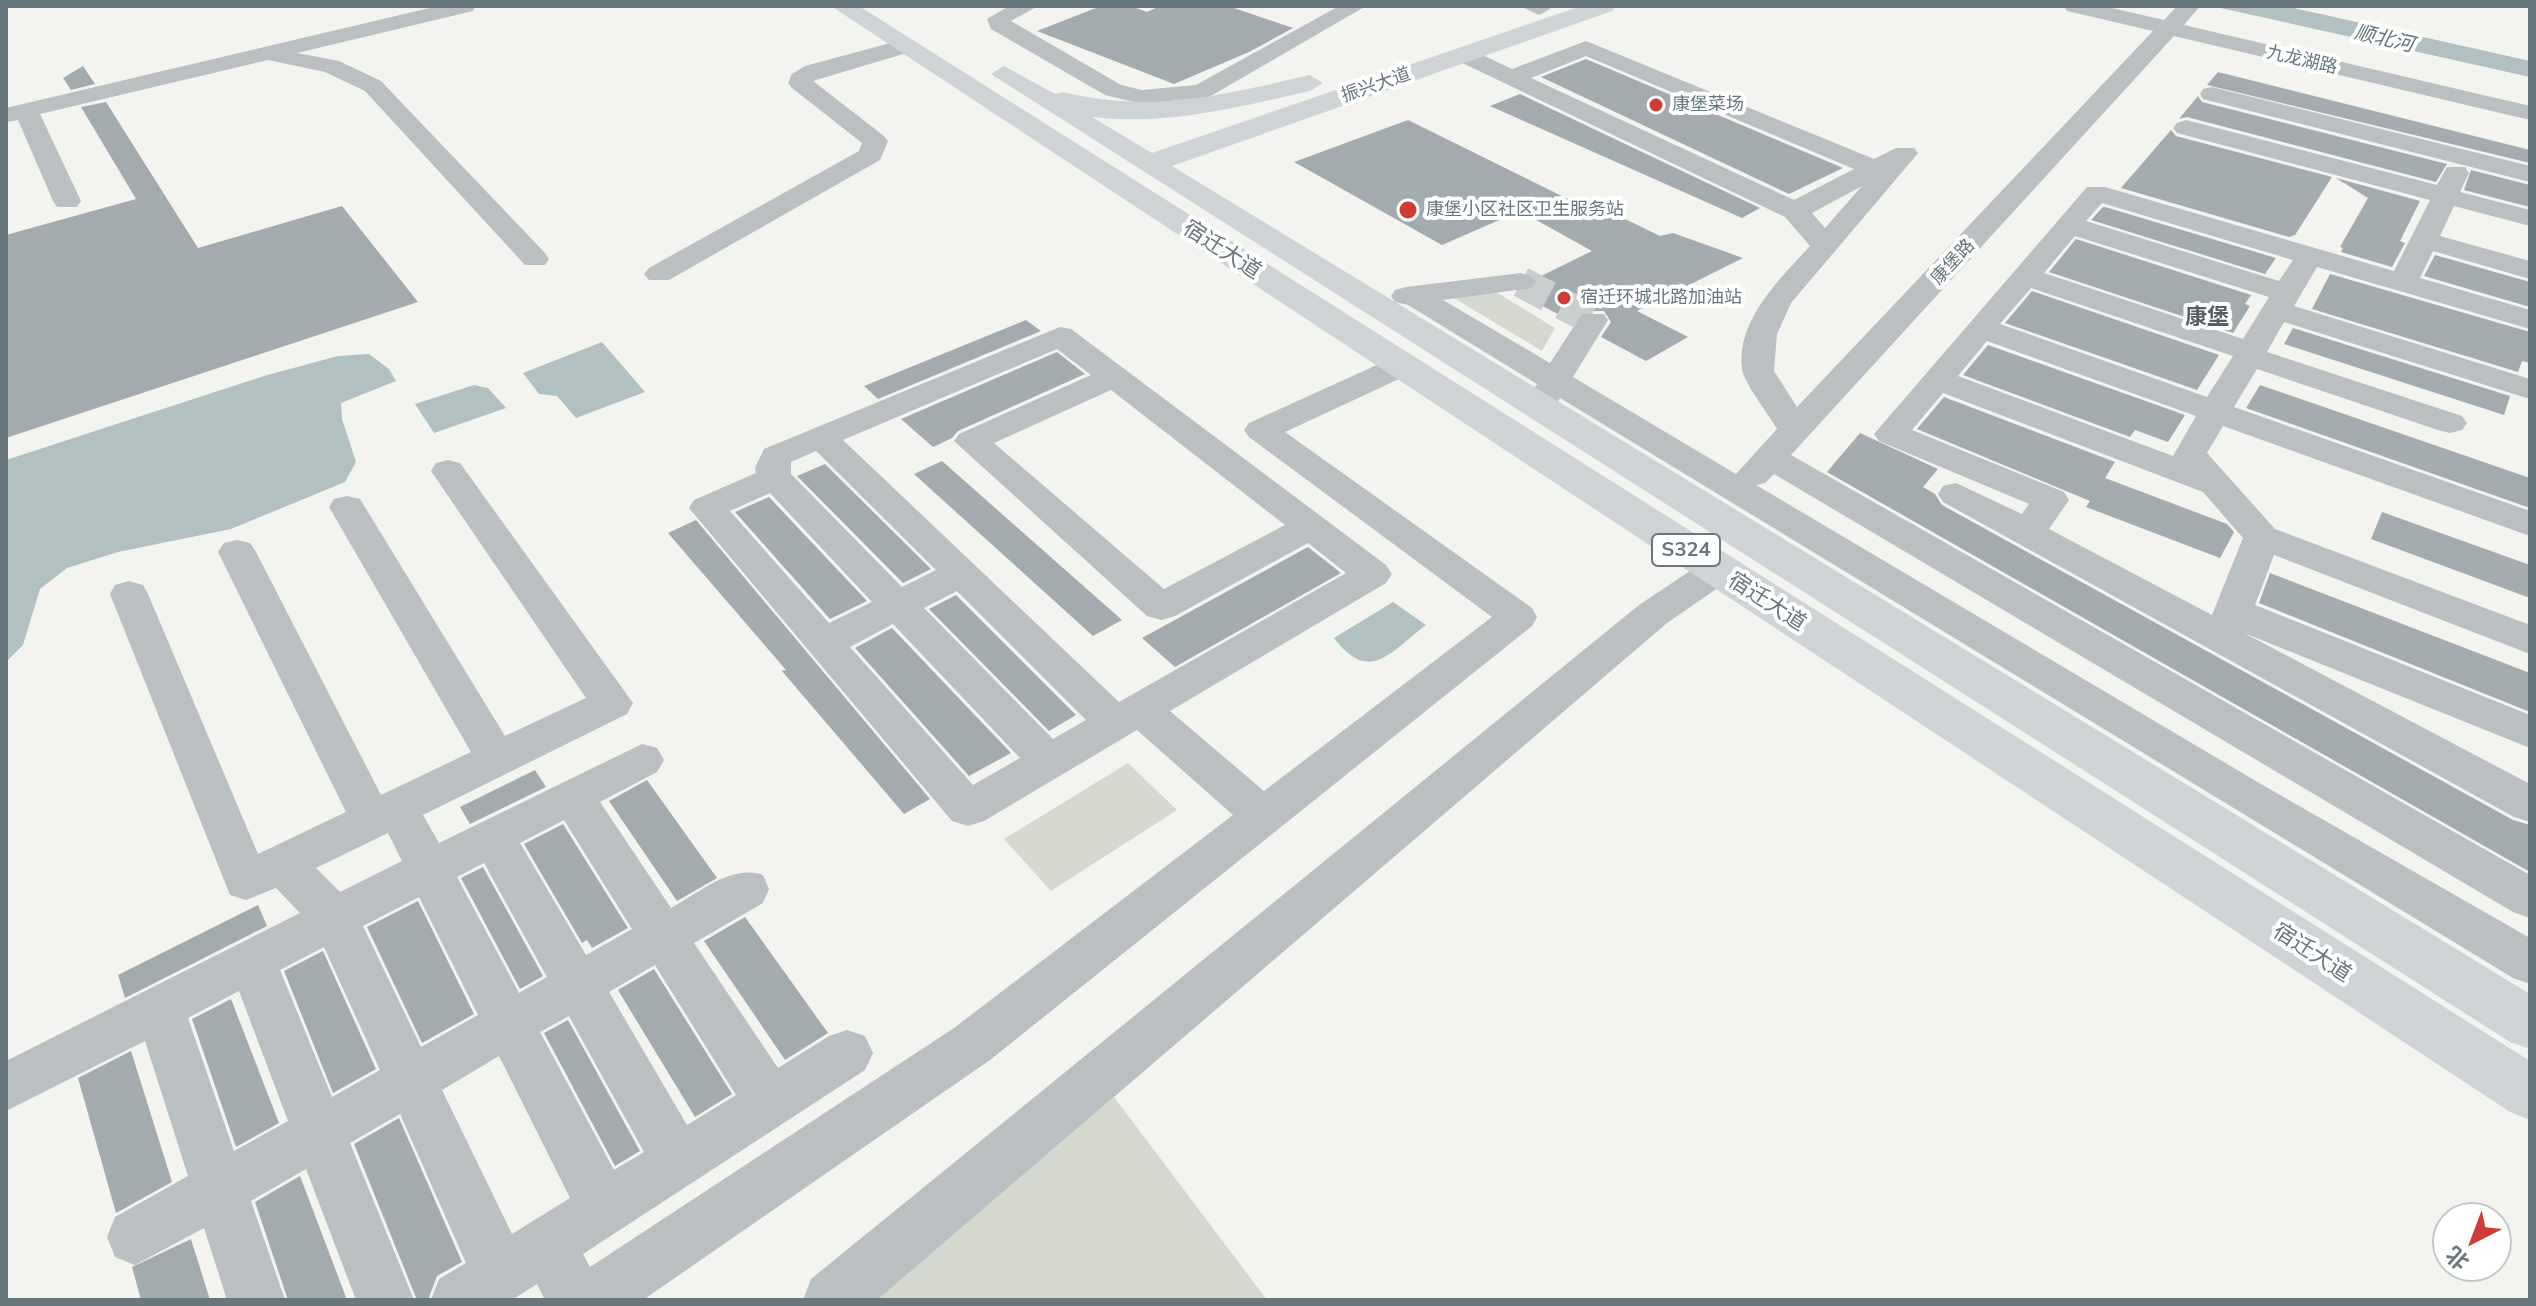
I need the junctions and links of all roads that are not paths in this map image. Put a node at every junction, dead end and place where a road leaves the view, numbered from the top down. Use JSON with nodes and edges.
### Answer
{"nodes":[{"id":1,"x":465,"y":6,"type":"edge"},
{"id":2,"x":843,"y":6,"type":"edge"},
{"id":3,"x":895,"y":6,"type":"edge"},
{"id":4,"x":1027,"y":6,"type":"edge"},
{"id":5,"x":1355,"y":6,"type":"edge"},
{"id":6,"x":1604,"y":6,"type":"edge"},
{"id":7,"x":2075,"y":6,"type":"edge"},
{"id":8,"x":2124,"y":6,"type":"edge"},
{"id":9,"x":1539,"y":7,"type":"edge"},
{"id":10,"x":2180,"y":18,"type":"edge"},
{"id":11,"x":905,"y":46,"type":"junction"},
{"id":12,"x":265,"y":54,"type":"junction"},
{"id":13,"x":1464,"y":55,"type":"junction"},
{"id":14,"x":999,"y":71,"type":"junction"},
{"id":15,"x":1511,"y":77,"type":"junction"},
{"id":16,"x":1345,"y":85,"type":"junction"},
{"id":17,"x":2212,"y":94,"type":"dead end"},
{"id":18,"x":2482,"y":102,"type":"junction"},
{"id":19,"x":2530,"y":102,"type":"edge"},
{"id":20,"x":16,"y":113,"type":"edge"},
{"id":21,"x":2530,"y":113,"type":"edge"},
{"id":22,"x":2186,"y":128,"type":"dead end"},
{"id":23,"x":1136,"y":155,"type":"junction"},
{"id":24,"x":2464,"y":157,"type":"junction"},
{"id":25,"x":1875,"y":169,"type":"junction"},
{"id":26,"x":2530,"y":174,"type":"edge"},
{"id":27,"x":2445,"y":196,"type":"junction"},
{"id":28,"x":67,"y":201,"type":"dead end"},
{"id":29,"x":1795,"y":211,"type":"junction"},
{"id":30,"x":2530,"y":218,"type":"edge"},
{"id":31,"x":2069,"y":225,"type":"junction"},
{"id":32,"x":2424,"y":240,"type":"junction"},
{"id":33,"x":1824,"y":245,"type":"junction"},
{"id":34,"x":2310,"y":255,"type":"junction"},
{"id":35,"x":535,"y":259,"type":"dead end"},
{"id":36,"x":1307,"y":262,"type":"junction"},
{"id":37,"x":2530,"y":270,"type":"edge"},
{"id":38,"x":659,"y":274,"type":"dead end"},
{"id":39,"x":2025,"y":276,"type":"junction"},
{"id":40,"x":1521,"y":282,"type":"tunnel mouth"},
{"id":41,"x":2403,"y":283,"type":"junction"},
{"id":42,"x":1413,"y":295,"type":"junction"},
{"id":43,"x":1368,"y":301,"type":"junction"},
{"id":44,"x":2282,"y":301,"type":"junction"},
{"id":45,"x":1593,"y":320,"type":"dead end"},
{"id":46,"x":2530,"y":320,"type":"edge"},
{"id":47,"x":1981,"y":328,"type":"junction"},
{"id":48,"x":2250,"y":354,"type":"junction"},
{"id":49,"x":1401,"y":366,"type":"junction"},
{"id":50,"x":1114,"y":377,"type":"junction"},
{"id":51,"x":1937,"y":379,"type":"junction"},
{"id":52,"x":2530,"y":389,"type":"edge"},
{"id":53,"x":1547,"y":394,"type":"junction"},
{"id":54,"x":2215,"y":412,"type":"junction"},
{"id":55,"x":2450,"y":423,"type":"dead end"},
{"id":56,"x":1261,"y":430,"type":"junction"},
{"id":57,"x":821,"y":437,"type":"junction"},
{"id":58,"x":1782,"y":444,"type":"junction"},
{"id":59,"x":1215,"y":452,"type":"junction"},
{"id":60,"x":448,"y":471,"type":"dead end"},
{"id":61,"x":775,"y":478,"type":"junction"},
{"id":62,"x":2216,"y":484,"type":"junction"},
{"id":63,"x":1956,"y":494,"type":"dead end"},
{"id":64,"x":1726,"y":504,"type":"junction"},
{"id":65,"x":347,"y":507,"type":"dead end"},
{"id":66,"x":2530,"y":524,"type":"edge"},
{"id":67,"x":1311,"y":526,"type":"junction"},
{"id":68,"x":2027,"y":533,"type":"junction"},
{"id":69,"x":2262,"y":537,"type":"junction"},
{"id":70,"x":237,"y":552,"type":"dead end"},
{"id":71,"x":1718,"y":570,"type":"junction"},
{"id":72,"x":961,"y":573,"type":"junction"},
{"id":73,"x":129,"y":594,"type":"dead end"},
{"id":74,"x":898,"y":605,"type":"junction"},
{"id":75,"x":2228,"y":625,"type":"junction"},
{"id":76,"x":2530,"y":640,"type":"edge"},
{"id":77,"x":824,"y":643,"type":"junction"},
{"id":78,"x":1127,"y":716,"type":"junction"},
{"id":79,"x":2530,"y":732,"type":"edge"},
{"id":80,"x":497,"y":759,"type":"junction"},
{"id":81,"x":642,"y":760,"type":"dead end"},
{"id":82,"x":1049,"y":762,"type":"junction"},
{"id":83,"x":573,"y":797,"type":"junction"},
{"id":84,"x":2530,"y":805,"type":"edge"},
{"id":85,"x":384,"y":814,"type":"junction"},
{"id":86,"x":1264,"y":816,"type":"junction"},
{"id":87,"x":493,"y":837,"type":"junction"},
{"id":88,"x":282,"y":863,"type":"junction"},
{"id":89,"x":429,"y":870,"type":"junction"},
{"id":90,"x":746,"y":889,"type":"dead end"},
{"id":91,"x":2530,"y":898,"type":"edge"},
{"id":92,"x":335,"y":918,"type":"junction"},
{"id":93,"x":663,"y":937,"type":"junction"},
{"id":94,"x":252,"y":961,"type":"junction"},
{"id":95,"x":2530,"y":963,"type":"edge"},
{"id":96,"x":577,"y":985,"type":"junction"},
{"id":97,"x":160,"y":1008,"type":"junction"},
{"id":98,"x":509,"y":1024,"type":"junction"},
{"id":99,"x":2530,"y":1024,"type":"edge"},
{"id":100,"x":847,"y":1053,"type":"dead end"},
{"id":101,"x":410,"y":1080,"type":"junction"},
{"id":102,"x":6,"y":1087,"type":"edge"},
{"id":103,"x":2530,"y":1093,"type":"edge"},
{"id":104,"x":770,"y":1102,"type":"junction"},
{"id":105,"x":319,"y":1132,"type":"junction"},
{"id":106,"x":678,"y":1161,"type":"junction"},
{"id":107,"x":220,"y":1189,"type":"junction"},
{"id":108,"x":604,"y":1208,"type":"junction"},
{"id":109,"x":135,"y":1237,"type":"dead end"},
{"id":110,"x":503,"y":1273,"type":"edge"},
{"id":111,"x":256,"y":1300,"type":"edge"},
{"id":112,"x":385,"y":1300,"type":"edge"},
{"id":113,"x":576,"y":1300,"type":"edge"},
{"id":114,"x":592,"y":1300,"type":"edge"},
{"id":115,"x":832,"y":1300,"type":"edge"}],
"edges":[{"from":1,"to":12,"type":"street"},
{"from":2,"to":11,"type":"main road","name":"宿迁大道","number":"S324"},
{"from":3,"to":14,"type":"main road","name":"宿迁大道","number":"S324"},
{"from":4,"to":5,"type":"street"},
{"from":6,"to":13,"type":"main road","name":"振兴大道"},
{"from":7,"to":10,"type":"street","name":"九龙湖路"},
{"from":8,"to":10,"type":"street","name":"九龙湖路"},
{"from":9,"to":16,"type":"main road","name":"振兴大道"},
{"from":10,"to":18,"type":"street","name":"九龙湖路"},
{"from":10,"to":19,"type":"street","name":"九龙湖路"},
{"from":10,"to":58,"type":"street","name":"康堡路"},
{"from":11,"to":38,"type":"street"},
{"from":11,"to":49,"type":"main road","name":"宿迁大道","number":"S324"},
{"from":12,"to":20,"type":"street"},
{"from":12,"to":35,"type":"street"},
{"from":13,"to":15,"type":"street"},
{"from":13,"to":16,"type":"main road","name":"振兴大道"},
{"from":14,"to":16,"type":"main road"},
{"from":14,"to":23,"type":"main road","name":"宿迁大道","number":"S324"},
{"from":15,"to":25,"type":"street"},
{"from":15,"to":29,"type":"street"},
{"from":16,"to":23,"type":"main road","name":"振兴大道"},
{"from":16,"to":36,"type":"main road"},
{"from":17,"to":24,"type":"street"},
{"from":18,"to":21,"type":"street","name":"九龙湖路"},
{"from":18,"to":24,"type":"street"},
{"from":20,"to":28,"type":"street"},
{"from":22,"to":27,"type":"street"},
{"from":23,"to":36,"type":"main road","name":"宿迁大道","number":"S324"},
{"from":24,"to":26,"type":"street"},
{"from":24,"to":27,"type":"street"},
{"from":25,"to":29,"type":"street"},
{"from":25,"to":33,"type":"street"},
{"from":27,"to":30,"type":"street"},
{"from":27,"to":32,"type":"street"},
{"from":29,"to":33,"type":"street"},
{"from":31,"to":34,"type":"street"},
{"from":31,"to":39,"type":"street"},
{"from":31,"to":44,"type":"street"},
{"from":32,"to":37,"type":"street"},
{"from":32,"to":41,"type":"street"},
{"from":33,"to":58,"type":"street"},
{"from":34,"to":41,"type":"street"},
{"from":34,"to":44,"type":"street"},
{"from":36,"to":43,"type":"main road","name":"宿迁大道","number":"S324"},
{"from":39,"to":47,"type":"street"},
{"from":39,"to":48,"type":"street"},
{"from":40,"to":42,"type":"street"},
{"from":41,"to":46,"type":"street"},
{"from":42,"to":43,"type":"street"},
{"from":42,"to":53,"type":"street"},
{"from":43,"to":53,"type":"main road","name":"宿迁大道","number":"S324"},
{"from":44,"to":48,"type":"street"},
{"from":44,"to":52,"type":"street"},
{"from":45,"to":53,"type":"street"},
{"from":47,"to":51,"type":"street"},
{"from":47,"to":54,"type":"street"},
{"from":48,"to":54,"type":"street"},
{"from":48,"to":55,"type":"street"},
{"from":49,"to":56,"type":"street"},
{"from":49,"to":71,"type":"main road","name":"宿迁大道","number":"S324"},
{"from":50,"to":57,"type":"street"},
{"from":50,"to":59,"type":"street"},
{"from":50,"to":67,"type":"street"},
{"from":51,"to":62,"type":"street"},
{"from":51,"to":68,"type":"street"},
{"from":53,"to":64,"type":"main road","name":"宿迁大道","number":"S324"},
{"from":54,"to":62,"type":"street"},
{"from":54,"to":66,"type":"street"},
{"from":56,"to":59,"type":"street"},
{"from":56,"to":86,"type":"street"},
{"from":57,"to":61,"type":"street"},
{"from":57,"to":72,"type":"street"},
{"from":58,"to":64,"type":"street","name":"康堡路"},
{"from":58,"to":91,"type":"street"},
{"from":59,"to":67,"type":"street"},
{"from":60,"to":80,"type":"street"},
{"from":61,"to":74,"type":"street"},
{"from":61,"to":77,"type":"street"},
{"from":62,"to":69,"type":"street"},
{"from":63,"to":68,"type":"street"},
{"from":64,"to":95,"type":"street"},
{"from":64,"to":99,"type":"main road","name":"宿迁大道","number":"S324"},
{"from":65,"to":80,"type":"street"},
{"from":67,"to":78,"type":"street"},
{"from":68,"to":75,"type":"street"},
{"from":69,"to":75,"type":"street"},
{"from":69,"to":76,"type":"street"},
{"from":70,"to":85,"type":"street"},
{"from":71,"to":103,"type":"main road","name":"宿迁大道","number":"S324"},
{"from":71,"to":115,"type":"street"},
{"from":72,"to":74,"type":"street"},
{"from":72,"to":78,"type":"street"},
{"from":73,"to":88,"type":"street"},
{"from":74,"to":77,"type":"street"},
{"from":74,"to":82,"type":"street"},
{"from":75,"to":79,"type":"street"},
{"from":75,"to":84,"type":"street"},
{"from":77,"to":82,"type":"street"},
{"from":78,"to":82,"type":"street"},
{"from":78,"to":86,"type":"street"},
{"from":80,"to":85,"type":"street"},
{"from":81,"to":83,"type":"street"},
{"from":83,"to":87,"type":"street"},
{"from":83,"to":93,"type":"street"},
{"from":85,"to":88,"type":"street"},
{"from":85,"to":89,"type":"street"},
{"from":86,"to":114,"type":"street"},
{"from":87,"to":89,"type":"street"},
{"from":87,"to":96,"type":"street"},
{"from":88,"to":92,"type":"street"},
{"from":89,"to":92,"type":"street"},
{"from":89,"to":98,"type":"street"},
{"from":90,"to":93,"type":"street"},
{"from":92,"to":94,"type":"street"},
{"from":92,"to":101,"type":"street"},
{"from":93,"to":96,"type":"street"},
{"from":93,"to":104,"type":"street"},
{"from":94,"to":97,"type":"street"},
{"from":94,"to":105,"type":"street"},
{"from":96,"to":98,"type":"street"},
{"from":96,"to":106,"type":"street"},
{"from":97,"to":102,"type":"street"},
{"from":97,"to":107,"type":"street"},
{"from":98,"to":101,"type":"street"},
{"from":98,"to":108,"type":"street"},
{"from":100,"to":104,"type":"street"},
{"from":101,"to":105,"type":"street"},
{"from":101,"to":110,"type":"street"},
{"from":104,"to":106,"type":"street"},
{"from":105,"to":107,"type":"street"},
{"from":105,"to":112,"type":"street"},
{"from":106,"to":108,"type":"street"},
{"from":107,"to":109,"type":"street"},
{"from":107,"to":111,"type":"street"},
{"from":108,"to":110,"type":"street"},
{"from":110,"to":113,"type":"street"}]}
